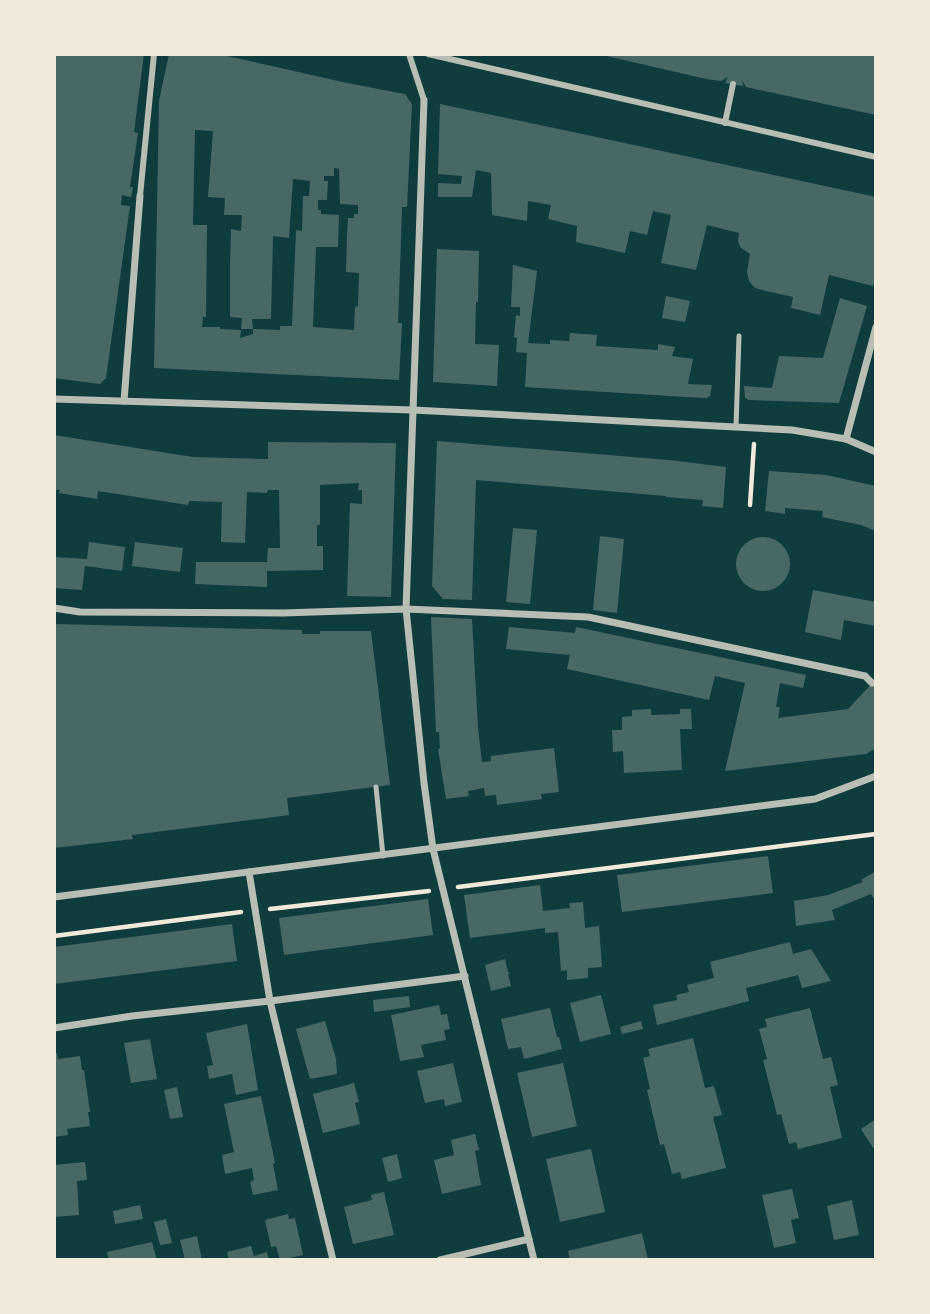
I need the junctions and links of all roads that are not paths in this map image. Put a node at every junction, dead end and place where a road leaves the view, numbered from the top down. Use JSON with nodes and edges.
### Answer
{"nodes":[{"id":1,"x":154,"y":54,"type":"edge"},
{"id":2,"x":409,"y":54,"type":"edge"},
{"id":3,"x":428,"y":54,"type":"edge"},
{"id":4,"x":733,"y":84,"type":"dead end"},
{"id":5,"x":424,"y":100,"type":"joint"},
{"id":6,"x":725,"y":122,"type":"junction"},
{"id":7,"x":876,"y":157,"type":"edge"},
{"id":8,"x":140,"y":196,"type":"joint"},
{"id":9,"x":876,"y":327,"type":"edge"},
{"id":10,"x":739,"y":336,"type":"dead end"},
{"id":11,"x":54,"y":399,"type":"edge"},
{"id":12,"x":124,"y":401,"type":"junction"},
{"id":13,"x":414,"y":410,"type":"junction"},
{"id":14,"x":736,"y":428,"type":"junction"},
{"id":15,"x":846,"y":439,"type":"junction"},
{"id":16,"x":876,"y":452,"type":"edge"},
{"id":17,"x":54,"y":608,"type":"edge"},
{"id":18,"x":405,"y":609,"type":"junction"},
{"id":19,"x":872,"y":683,"type":"dead end"},
{"id":20,"x":876,"y":776,"type":"edge"},
{"id":21,"x":376,"y":787,"type":"dead end"},
{"id":22,"x":433,"y":849,"type":"junction"},
{"id":23,"x":383,"y":856,"type":"junction"},
{"id":24,"x":249,"y":872,"type":"junction"},
{"id":25,"x":54,"y":897,"type":"edge"},
{"id":26,"x":466,"y":976,"type":"junction"},
{"id":27,"x":270,"y":1001,"type":"junction"},
{"id":28,"x":54,"y":1028,"type":"edge"},
{"id":29,"x":530,"y":1239,"type":"junction"},
{"id":30,"x":333,"y":1260,"type":"edge"},
{"id":31,"x":440,"y":1260,"type":"edge"},
{"id":32,"x":534,"y":1260,"type":"edge"}],
"edges":[{"from":1,"to":8,"type":"street"},
{"from":2,"to":5,"type":"street"},
{"from":3,"to":6,"type":"street"},
{"from":4,"to":6,"type":"street"},
{"from":5,"to":13,"type":"street"},
{"from":6,"to":7,"type":"street"},
{"from":8,"to":12,"type":"street"},
{"from":9,"to":15,"type":"street"},
{"from":10,"to":14,"type":"lane"},
{"from":11,"to":12,"type":"street"},
{"from":12,"to":13,"type":"street"},
{"from":13,"to":14,"type":"street"},
{"from":13,"to":18,"type":"street"},
{"from":14,"to":15,"type":"street"},
{"from":15,"to":16,"type":"street"},
{"from":17,"to":18,"type":"street"},
{"from":18,"to":19,"type":"street"},
{"from":18,"to":22,"type":"street"},
{"from":20,"to":22,"type":"street"},
{"from":21,"to":23,"type":"lane"},
{"from":22,"to":23,"type":"street"},
{"from":22,"to":26,"type":"street"},
{"from":23,"to":24,"type":"street"},
{"from":24,"to":25,"type":"street"},
{"from":24,"to":27,"type":"street"},
{"from":26,"to":27,"type":"street"},
{"from":26,"to":29,"type":"street"},
{"from":27,"to":28,"type":"street"},
{"from":27,"to":30,"type":"street"},
{"from":29,"to":31,"type":"street"},
{"from":29,"to":32,"type":"street"}]}
